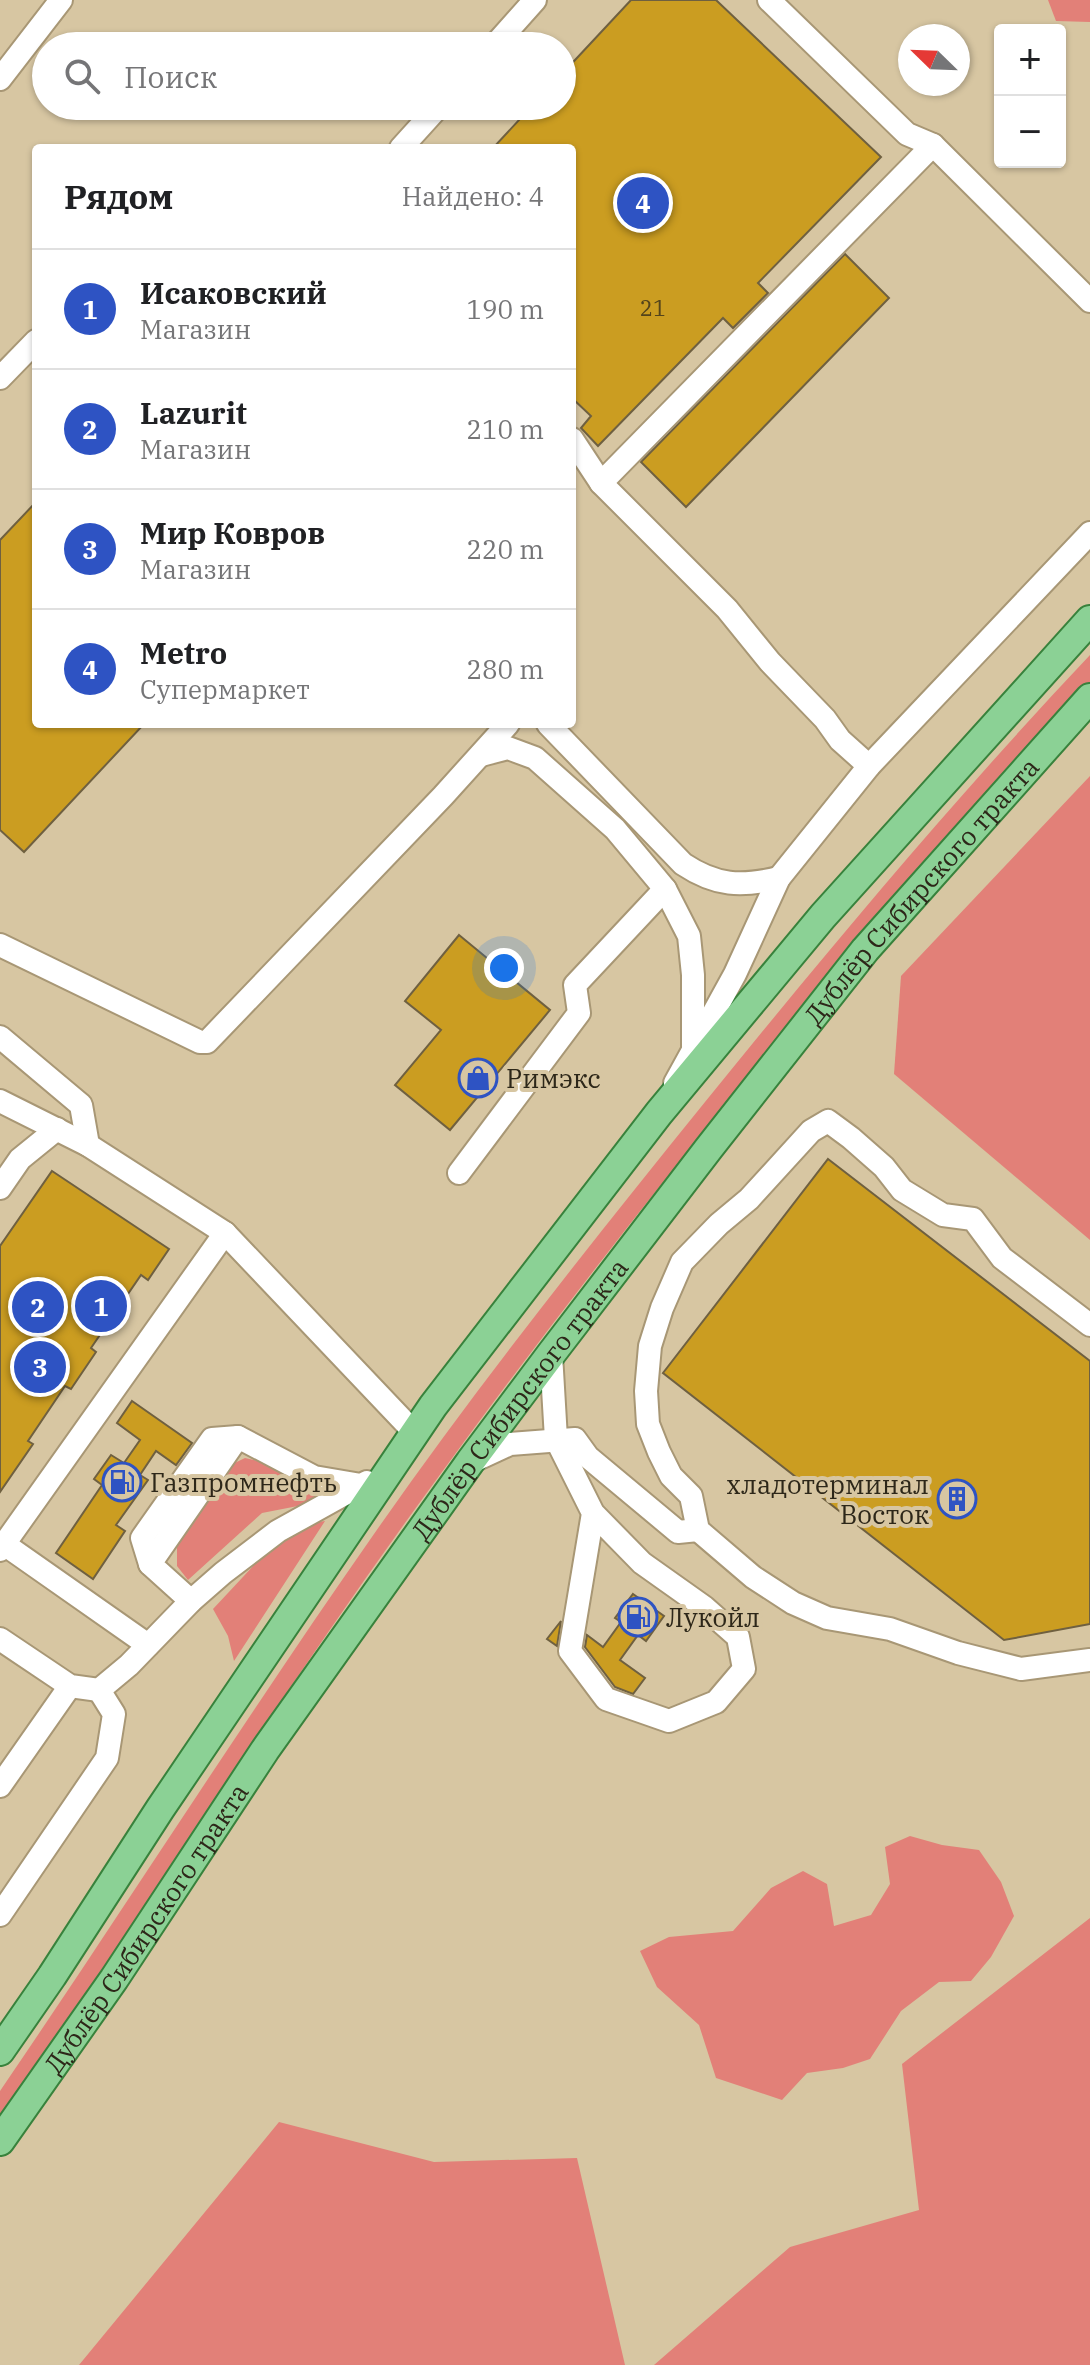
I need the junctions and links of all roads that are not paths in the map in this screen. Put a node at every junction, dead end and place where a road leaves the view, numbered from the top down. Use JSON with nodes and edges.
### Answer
{"nodes":[{"id":1,"x":61,"y":0,"type":"edge"},
{"id":2,"x":535,"y":0,"type":"edge"},
{"id":3,"x":769,"y":0,"type":"edge"},
{"id":4,"x":36,"y":32,"type":"edge"},
{"id":5,"x":506,"y":32,"type":"edge"},
{"id":6,"x":32,"y":38,"type":"edge"},
{"id":7,"x":0,"y":79,"type":"edge"},
{"id":8,"x":426,"y":120,"type":"edge"},
{"id":9,"x":405,"y":144,"type":"edge"},
{"id":10,"x":933,"y":145,"type":"junction"},
{"id":11,"x":1090,"y":301,"type":"edge"},
{"id":12,"x":32,"y":345,"type":"edge"},
{"id":13,"x":0,"y":378,"type":"edge"},
{"id":14,"x":576,"y":445,"type":"edge"},
{"id":15,"x":601,"y":483,"type":"junction"},
{"id":16,"x":1090,"y":533,"type":"edge"},
{"id":17,"x":1090,"y":620,"type":"edge"},
{"id":18,"x":1090,"y":698,"type":"edge"},
{"id":19,"x":505,"y":728,"type":"edge"},
{"id":20,"x":552,"y":728,"type":"edge"},
{"id":21,"x":481,"y":755,"type":"junction"},
{"id":22,"x":869,"y":766,"type":"junction"},
{"id":23,"x":779,"y":878,"type":"junction"},
{"id":24,"x":665,"y":889,"type":"junction"},
{"id":25,"x":0,"y":945,"type":"edge"},
{"id":26,"x":0,"y":1037,"type":"edge"},
{"id":27,"x":693,"y":1047,"type":"junction"},
{"id":28,"x":0,"y":1101,"type":"edge"},
{"id":29,"x":659,"y":1113,"type":"junction"},
{"id":30,"x":57,"y":1129,"type":"junction"},
{"id":31,"x":88,"y":1145,"type":"junction"},
{"id":32,"x":459,"y":1173,"type":"dead end"},
{"id":33,"x":0,"y":1188,"type":"edge"},
{"id":34,"x":225,"y":1233,"type":"junction"},
{"id":35,"x":1090,"y":1325,"type":"edge"},
{"id":36,"x":551,"y":1354,"type":"junction"},
{"id":37,"x":414,"y":1432,"type":"junction"},
{"id":38,"x":556,"y":1439,"type":"junction"},
{"id":39,"x":470,"y":1462,"type":"junction"},
{"id":40,"x":393,"y":1464,"type":"junction"},
{"id":41,"x":361,"y":1485,"type":"junction"},
{"id":42,"x":593,"y":1513,"type":"junction"},
{"id":43,"x":698,"y":1530,"type":"junction"},
{"id":44,"x":2,"y":1547,"type":"edge"},
{"id":45,"x":191,"y":1601,"type":"junction"},
{"id":46,"x":0,"y":1639,"type":"edge"},
{"id":47,"x":148,"y":1645,"type":"junction"},
{"id":48,"x":1090,"y":1660,"type":"edge"},
{"id":49,"x":70,"y":1686,"type":"junction"},
{"id":50,"x":99,"y":1690,"type":"junction"},
{"id":51,"x":0,"y":1786,"type":"edge"},
{"id":52,"x":0,"y":1915,"type":"edge"},
{"id":53,"x":0,"y":2051,"type":"edge"},
{"id":54,"x":0,"y":2141,"type":"edge"}],
"edges":[{"from":1,"to":4,"type":"lane"},
{"from":2,"to":5,"type":"lane"},
{"from":3,"to":10,"type":"lane"},
{"from":6,"to":7,"type":"lane"},
{"from":8,"to":9,"type":"lane"},
{"from":10,"to":11,"type":"lane"},
{"from":10,"to":15,"type":"lane"},
{"from":12,"to":13,"type":"lane"},
{"from":14,"to":15,"type":"lane"},
{"from":15,"to":22,"type":"lane"},
{"from":16,"to":22,"type":"lane"},
{"from":17,"to":29,"type":"main road","name":"Дублёр Сибирского тракта"},
{"from":18,"to":36,"type":"main road","name":"Дублёр Сибирского тракта"},
{"from":19,"to":21,"type":"lane"},
{"from":20,"to":23,"type":"lane"},
{"from":21,"to":24,"type":"lane"},
{"from":21,"to":25,"type":"lane"},
{"from":22,"to":23,"type":"lane"},
{"from":23,"to":27,"type":"lane"},
{"from":24,"to":27,"type":"lane"},
{"from":24,"to":32,"type":"lane"},
{"from":26,"to":31,"type":"lane"},
{"from":27,"to":29,"type":"lane"},
{"from":28,"to":30,"type":"lane"},
{"from":29,"to":37,"type":"main road","name":"Дублёр Сибирского тракта"},
{"from":30,"to":31,"type":"lane"},
{"from":30,"to":33,"type":"lane"},
{"from":31,"to":34,"type":"lane"},
{"from":34,"to":37,"type":"lane"},
{"from":34,"to":44,"type":"lane"},
{"from":35,"to":43,"type":"lane"},
{"from":36,"to":38,"type":"lane"},
{"from":36,"to":39,"type":"main road","name":"Дублёр Сибирского тракта"},
{"from":37,"to":40,"type":"main road","name":"Дублёр Сибирского тракта"},
{"from":38,"to":39,"type":"lane"},
{"from":38,"to":42,"type":"lane"},
{"from":38,"to":43,"type":"lane"},
{"from":39,"to":54,"type":"main road","name":"Дублёр Сибирского тракта"},
{"from":40,"to":41,"type":"lane"},
{"from":40,"to":53,"type":"main road","name":"Дублёр Сибирского тракта"},
{"from":41,"to":45,"type":"lane"},
{"from":41,"to":45,"type":"lane"},
{"from":42,"to":42,"type":"lane"},
{"from":43,"to":48,"type":"lane"},
{"from":44,"to":47,"type":"lane"},
{"from":45,"to":47,"type":"lane"},
{"from":46,"to":49,"type":"lane"},
{"from":47,"to":50,"type":"lane"},
{"from":49,"to":50,"type":"lane"},
{"from":49,"to":51,"type":"lane"},
{"from":50,"to":52,"type":"lane"}]}
